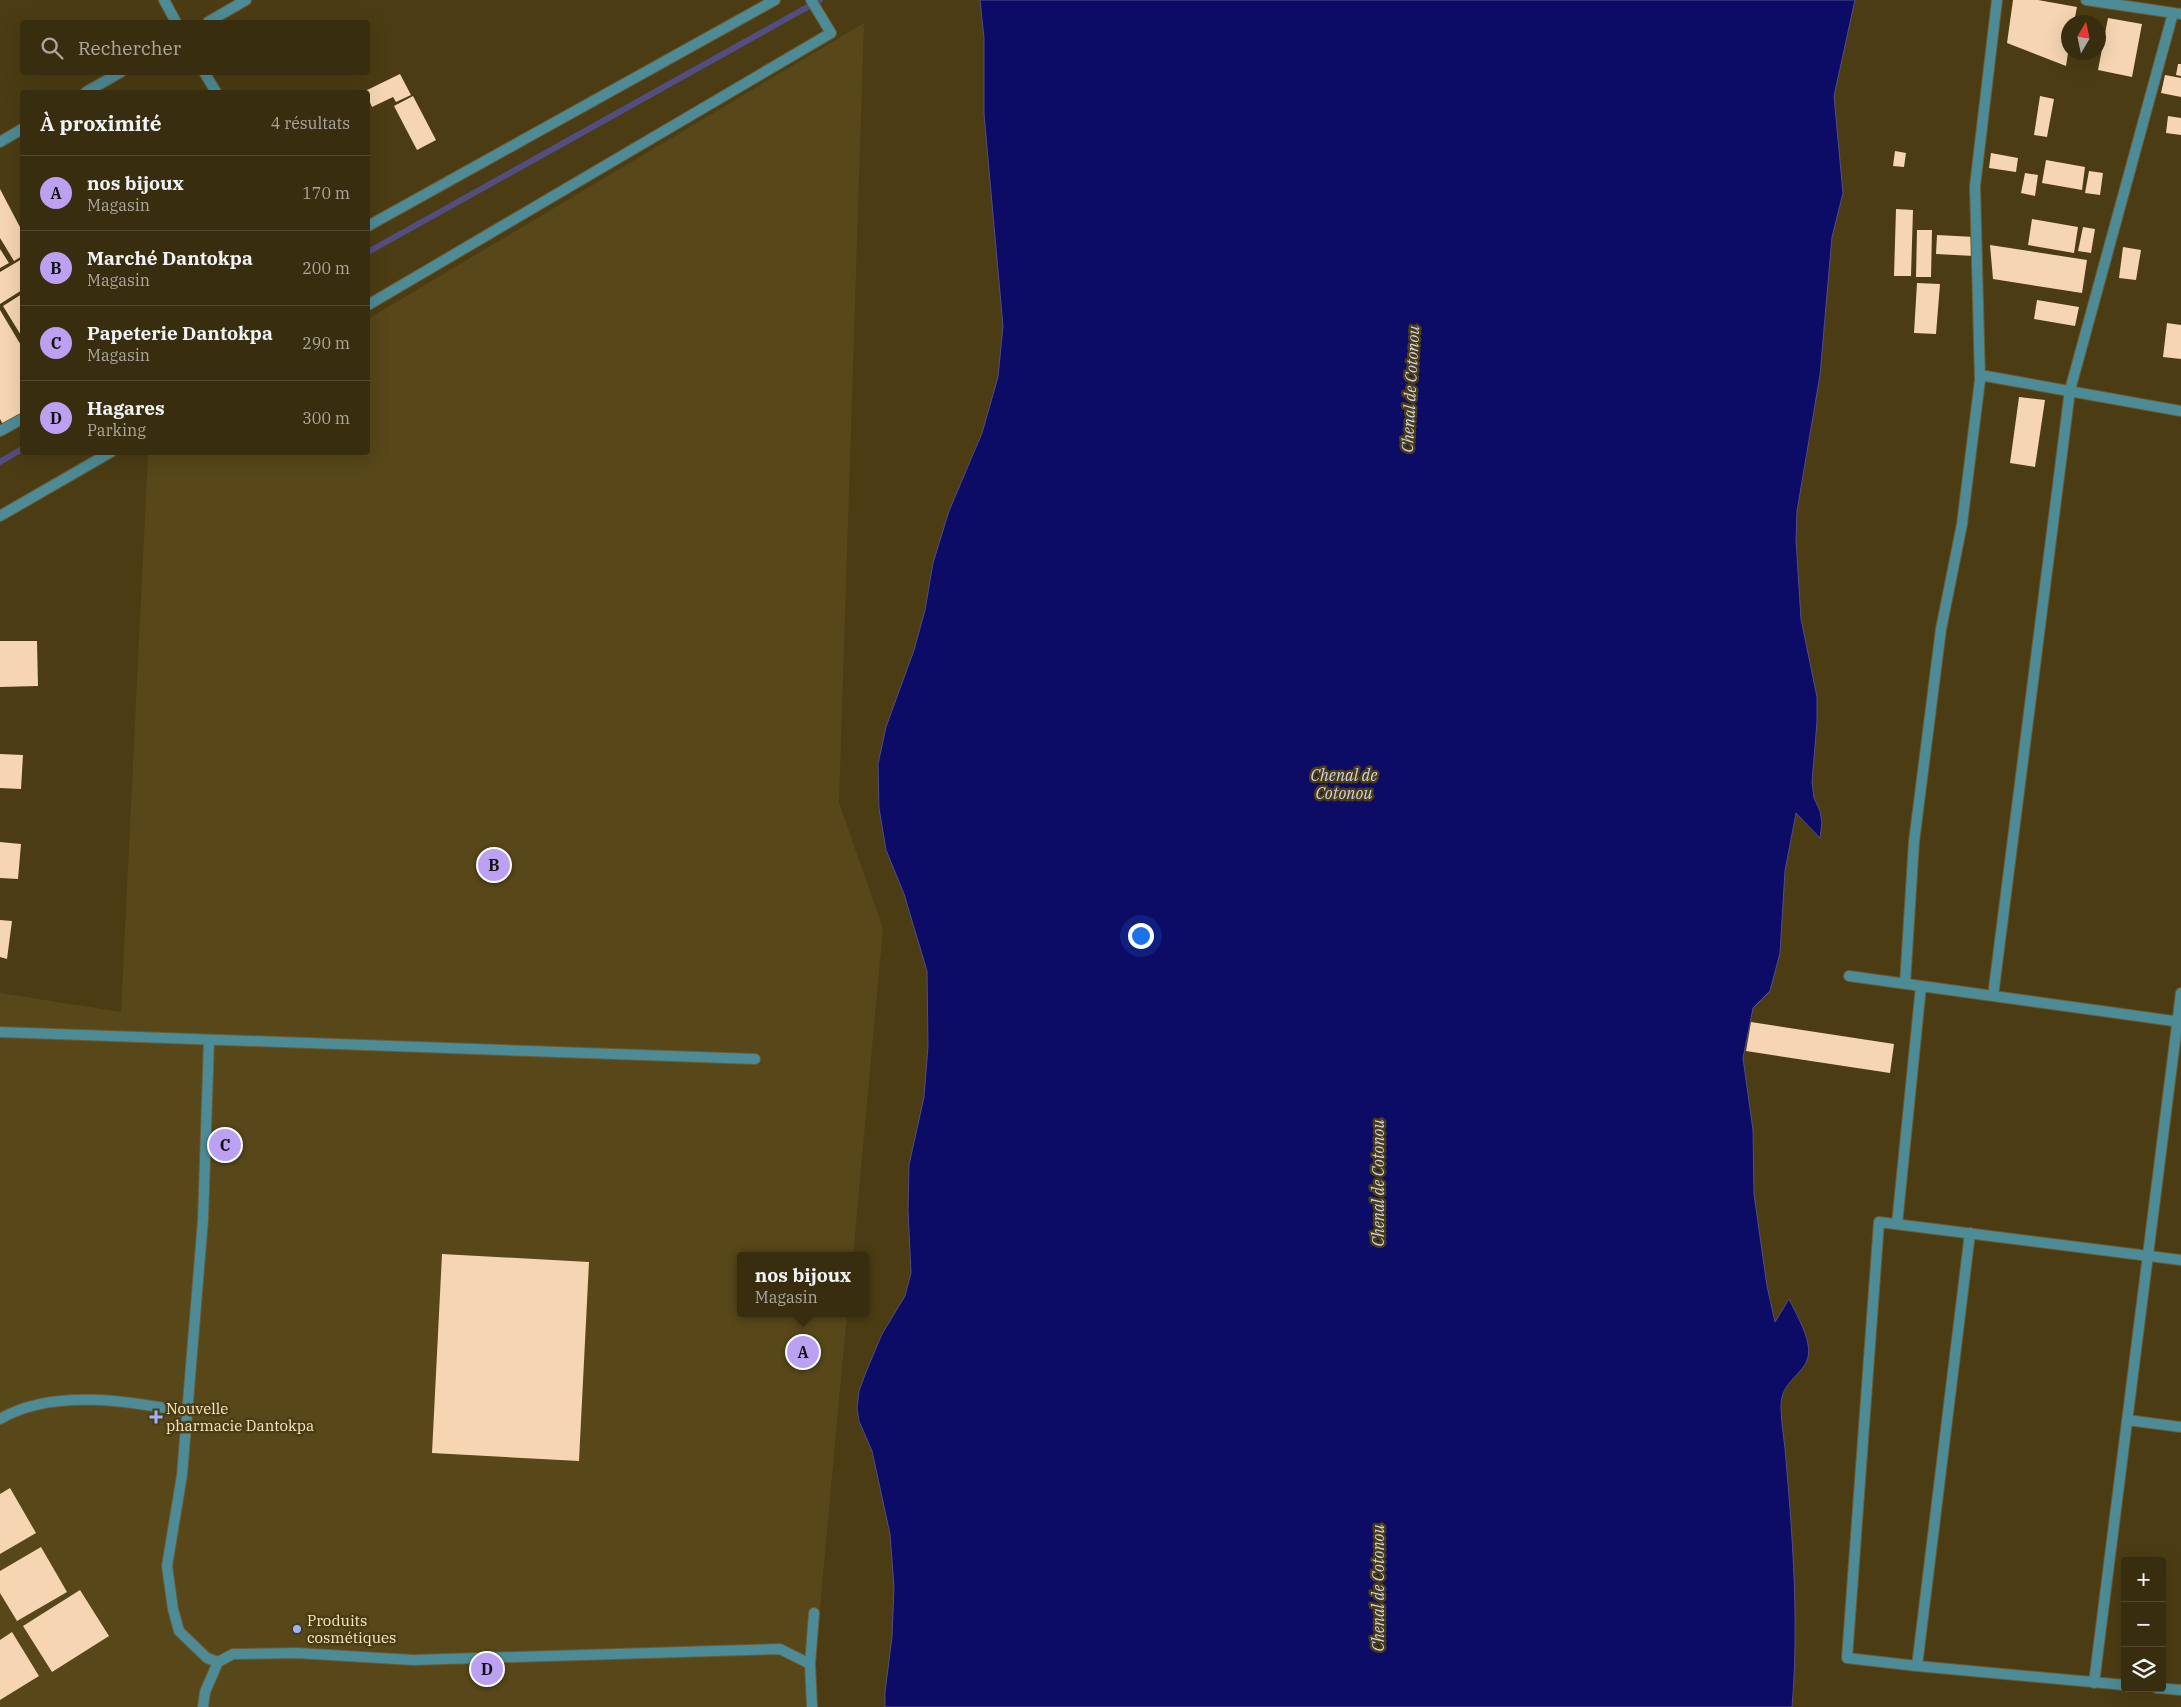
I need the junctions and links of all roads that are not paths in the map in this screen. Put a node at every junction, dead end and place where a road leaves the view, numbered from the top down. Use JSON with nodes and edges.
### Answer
{"nodes":[{"id":1,"x":164,"y":0,"type":"edge"},
{"id":2,"x":246,"y":0,"type":"edge"},
{"id":3,"x":775,"y":0,"type":"edge"},
{"id":4,"x":810,"y":0,"type":"edge"},
{"id":5,"x":1997,"y":0,"type":"edge"},
{"id":6,"x":2086,"y":0,"type":"edge"},
{"id":7,"x":2177,"y":13,"type":"edge"},
{"id":8,"x":175,"y":20,"type":"edge"},
{"id":9,"x":211,"y":20,"type":"edge"},
{"id":10,"x":116,"y":75,"type":"edge"},
{"id":11,"x":206,"y":75,"type":"edge"},
{"id":12,"x":90,"y":90,"type":"edge"},
{"id":13,"x":215,"y":90,"type":"edge"},
{"id":14,"x":20,"y":130,"type":"edge"},
{"id":15,"x":0,"y":142,"type":"edge"},
{"id":16,"x":370,"y":225,"type":"edge"},
{"id":17,"x":370,"y":304,"type":"edge"},
{"id":18,"x":1980,"y":375,"type":"junction"},
{"id":19,"x":2070,"y":390,"type":"junction"},
{"id":20,"x":2181,"y":411,"type":"edge"},
{"id":21,"x":20,"y":419,"type":"edge"},
{"id":22,"x":0,"y":431,"type":"edge"},
{"id":23,"x":106,"y":455,"type":"edge"},
{"id":24,"x":0,"y":516,"type":"edge"},
{"id":25,"x":1849,"y":976,"type":"dead end"},
{"id":26,"x":1905,"y":984,"type":"junction"},
{"id":27,"x":1921,"y":986,"type":"junction"},
{"id":28,"x":2181,"y":993,"type":"edge"},
{"id":29,"x":1993,"y":996,"type":"junction"},
{"id":30,"x":2179,"y":1022,"type":"edge"},
{"id":31,"x":0,"y":1032,"type":"edge"},
{"id":32,"x":209,"y":1040,"type":"junction"},
{"id":33,"x":755,"y":1059,"type":"dead end"},
{"id":34,"x":1897,"y":1224,"type":"junction"},
{"id":35,"x":1970,"y":1233,"type":"junction"},
{"id":36,"x":2148,"y":1256,"type":"junction"},
{"id":37,"x":2181,"y":1260,"type":"edge"},
{"id":38,"x":187,"y":1412,"type":"junction"},
{"id":39,"x":0,"y":1419,"type":"edge"},
{"id":40,"x":2127,"y":1420,"type":"junction"},
{"id":41,"x":2181,"y":1427,"type":"edge"},
{"id":42,"x":814,"y":1613,"type":"dead end"},
{"id":43,"x":218,"y":1662,"type":"junction"},
{"id":44,"x":810,"y":1664,"type":"junction"},
{"id":45,"x":1917,"y":1666,"type":"junction"},
{"id":46,"x":2094,"y":1683,"type":"junction"},
{"id":47,"x":2121,"y":1685,"type":"edge"},
{"id":48,"x":2166,"y":1689,"type":"edge"},
{"id":49,"x":2181,"y":1690,"type":"edge"},
{"id":50,"x":202,"y":1707,"type":"edge"},
{"id":51,"x":812,"y":1707,"type":"edge"}],
"edges":[{"from":1,"to":8,"type":"street"},
{"from":2,"to":9,"type":"street"},
{"from":3,"to":16,"type":"street"},
{"from":4,"to":17,"type":"street"},
{"from":5,"to":18,"type":"street"},
{"from":6,"to":7,"type":"street"},
{"from":7,"to":19,"type":"street"},
{"from":10,"to":12,"type":"street"},
{"from":11,"to":13,"type":"street"},
{"from":14,"to":15,"type":"street"},
{"from":18,"to":19,"type":"street"},
{"from":18,"to":26,"type":"street"},
{"from":19,"to":20,"type":"street"},
{"from":19,"to":29,"type":"street"},
{"from":21,"to":22,"type":"street"},
{"from":23,"to":24,"type":"street"},
{"from":25,"to":26,"type":"street"},
{"from":26,"to":27,"type":"street"},
{"from":27,"to":29,"type":"street"},
{"from":27,"to":34,"type":"street"},
{"from":28,"to":30,"type":"street"},
{"from":29,"to":30,"type":"street"},
{"from":30,"to":36,"type":"street"},
{"from":31,"to":32,"type":"street"},
{"from":32,"to":33,"type":"street"},
{"from":32,"to":38,"type":"street"},
{"from":34,"to":35,"type":"street"},
{"from":34,"to":45,"type":"street"},
{"from":35,"to":36,"type":"street"},
{"from":35,"to":45,"type":"street"},
{"from":36,"to":37,"type":"street"},
{"from":36,"to":40,"type":"street"},
{"from":38,"to":39,"type":"street"},
{"from":38,"to":43,"type":"street"},
{"from":40,"to":41,"type":"street"},
{"from":40,"to":46,"type":"street"},
{"from":42,"to":44,"type":"street"},
{"from":43,"to":44,"type":"street"},
{"from":43,"to":50,"type":"street"},
{"from":44,"to":51,"type":"street"},
{"from":45,"to":46,"type":"street"},
{"from":46,"to":47,"type":"street"},
{"from":48,"to":49,"type":"street"}]}
